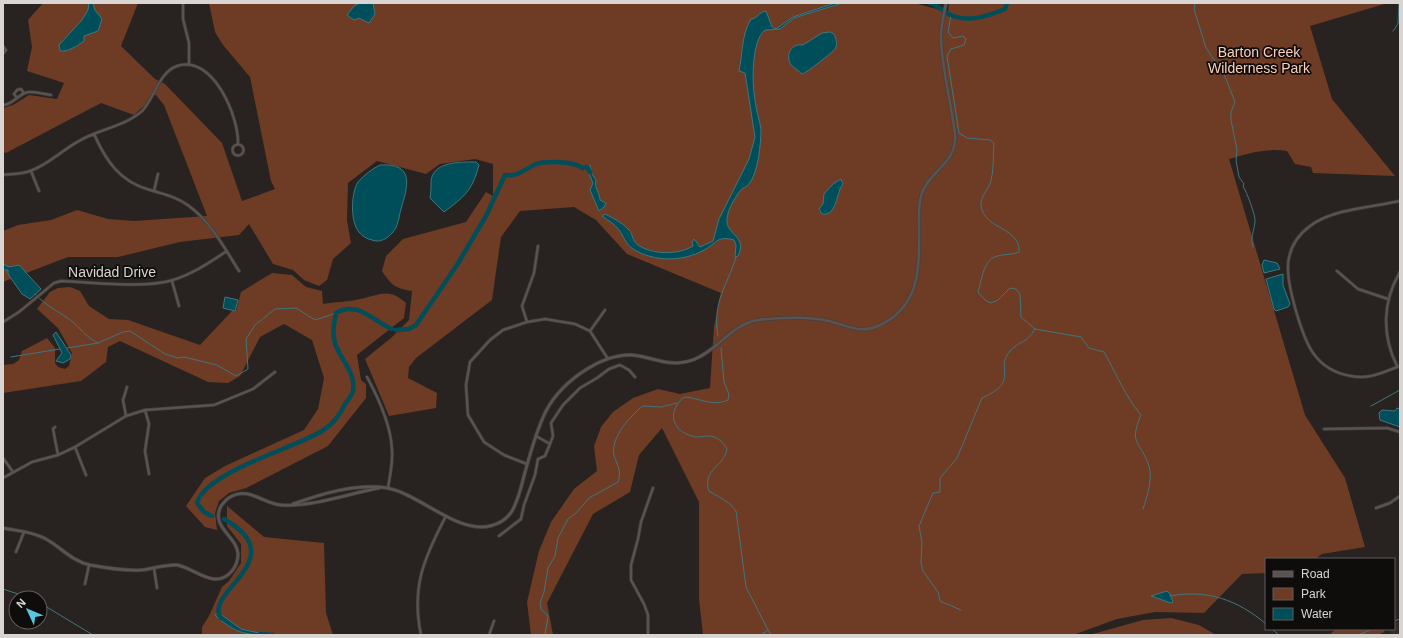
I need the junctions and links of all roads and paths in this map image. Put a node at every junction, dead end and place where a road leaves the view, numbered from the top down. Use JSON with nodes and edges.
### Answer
{"nodes":[{"id":1,"x":184,"y":3,"type":"edge"},
{"id":2,"x":946,"y":3,"type":"edge"},
{"id":3,"x":3,"y":46,"type":"edge"},
{"id":4,"x":3,"y":54,"type":"edge"},
{"id":5,"x":189,"y":65,"type":"junction"},
{"id":6,"x":24,"y":93,"type":"junction"},
{"id":7,"x":51,"y":95,"type":"dead end"},
{"id":8,"x":17,"y":98,"type":"junction"},
{"id":9,"x":3,"y":106,"type":"edge"},
{"id":10,"x":94,"y":134,"type":"junction"},
{"id":11,"x":238,"y":144,"type":"junction"},
{"id":12,"x":31,"y":171,"type":"junction"},
{"id":13,"x":158,"y":174,"type":"dead end"},
{"id":14,"x":3,"y":175,"type":"edge"},
{"id":15,"x":39,"y":190,"type":"dead end"},
{"id":16,"x":154,"y":191,"type":"junction"},
{"id":17,"x":1400,"y":201,"type":"edge"},
{"id":18,"x":538,"y":246,"type":"dead end"},
{"id":19,"x":227,"y":251,"type":"junction"},
{"id":20,"x":239,"y":271,"type":"dead end"},
{"id":21,"x":1337,"y":271,"type":"dead end"},
{"id":22,"x":1400,"y":272,"type":"edge"},
{"id":23,"x":172,"y":281,"type":"junction"},
{"id":24,"x":1388,"y":299,"type":"junction"},
{"id":25,"x":179,"y":306,"type":"dead end"},
{"id":26,"x":605,"y":310,"type":"dead end"},
{"id":27,"x":3,"y":322,"type":"edge"},
{"id":28,"x":527,"y":322,"type":"junction"},
{"id":29,"x":590,"y":330,"type":"junction"},
{"id":30,"x":608,"y":359,"type":"junction"},
{"id":31,"x":1399,"y":366,"type":"edge"},
{"id":32,"x":275,"y":372,"type":"dead end"},
{"id":33,"x":367,"y":377,"type":"dead end"},
{"id":34,"x":635,"y":377,"type":"dead end"},
{"id":35,"x":127,"y":387,"type":"dead end"},
{"id":36,"x":145,"y":410,"type":"junction"},
{"id":37,"x":126,"y":416,"type":"junction"},
{"id":38,"x":55,"y":426,"type":"dead end"},
{"id":39,"x":1324,"y":429,"type":"dead end"},
{"id":40,"x":1400,"y":432,"type":"edge"},
{"id":41,"x":536,"y":436,"type":"junction"},
{"id":42,"x":550,"y":444,"type":"junction"},
{"id":43,"x":75,"y":447,"type":"junction"},
{"id":44,"x":58,"y":455,"type":"junction"},
{"id":45,"x":3,"y":458,"type":"edge"},
{"id":46,"x":527,"y":464,"type":"junction"},
{"id":47,"x":13,"y":472,"type":"junction"},
{"id":48,"x":149,"y":474,"type":"dead end"},
{"id":49,"x":86,"y":475,"type":"dead end"},
{"id":50,"x":3,"y":478,"type":"edge"},
{"id":51,"x":382,"y":487,"type":"junction"},
{"id":52,"x":388,"y":488,"type":"junction"},
{"id":53,"x":653,"y":488,"type":"dead end"},
{"id":54,"x":352,"y":489,"type":"junction"},
{"id":55,"x":353,"y":493,"type":"junction"},
{"id":56,"x":1400,"y":496,"type":"edge"},
{"id":57,"x":293,"y":504,"type":"junction"},
{"id":58,"x":1376,"y":508,"type":"dead end"},
{"id":59,"x":446,"y":516,"type":"junction"},
{"id":60,"x":3,"y":528,"type":"edge"},
{"id":61,"x":24,"y":531,"type":"junction"},
{"id":62,"x":500,"y":536,"type":"dead end"},
{"id":63,"x":16,"y":552,"type":"dead end"},
{"id":64,"x":89,"y":565,"type":"junction"},
{"id":65,"x":154,"y":568,"type":"junction"},
{"id":66,"x":85,"y":584,"type":"dead end"},
{"id":67,"x":157,"y":588,"type":"dead end"},
{"id":68,"x":494,"y":621,"type":"dead end"},
{"id":69,"x":421,"y":635,"type":"edge"},
{"id":70,"x":489,"y":635,"type":"edge"},
{"id":71,"x":648,"y":635,"type":"edge"}],
"edges":[{"from":1,"to":5,"type":"street"},
{"from":2,"to":30,"type":"street"},
{"from":3,"to":4,"type":"street"},
{"from":5,"to":10,"type":"street"},
{"from":5,"to":11,"type":"street"},
{"from":6,"to":7,"type":"street"},
{"from":6,"to":8,"type":"street"},
{"from":6,"to":8,"type":"street"},
{"from":8,"to":9,"type":"street"},
{"from":10,"to":12,"type":"street"},
{"from":10,"to":16,"type":"street"},
{"from":11,"to":11,"type":"street"},
{"from":12,"to":14,"type":"street"},
{"from":12,"to":15,"type":"street"},
{"from":13,"to":16,"type":"street"},
{"from":16,"to":19,"type":"street"},
{"from":17,"to":31,"type":"street"},
{"from":18,"to":28,"type":"street"},
{"from":19,"to":20,"type":"street"},
{"from":19,"to":23,"type":"street","name":"Navidad Drive"},
{"from":21,"to":24,"type":"street"},
{"from":22,"to":24,"type":"street"},
{"from":23,"to":25,"type":"street"},
{"from":23,"to":27,"type":"street","name":"Navidad Drive"},
{"from":24,"to":31,"type":"street"},
{"from":26,"to":29,"type":"street"},
{"from":28,"to":29,"type":"street"},
{"from":28,"to":46,"type":"street"},
{"from":29,"to":30,"type":"street"},
{"from":30,"to":41,"type":"street"},
{"from":32,"to":36,"type":"street"},
{"from":33,"to":52,"type":"street"},
{"from":34,"to":42,"type":"street"},
{"from":35,"to":37,"type":"street"},
{"from":36,"to":37,"type":"street"},
{"from":36,"to":48,"type":"street"},
{"from":37,"to":43,"type":"street"},
{"from":38,"to":44,"type":"street"},
{"from":39,"to":40,"type":"street"},
{"from":41,"to":42,"type":"street"},
{"from":41,"to":46,"type":"street"},
{"from":42,"to":62,"type":"street"},
{"from":43,"to":44,"type":"street"},
{"from":43,"to":49,"type":"street"},
{"from":44,"to":47,"type":"street"},
{"from":45,"to":47,"type":"street"},
{"from":46,"to":59,"type":"street"},
{"from":47,"to":50,"type":"street"},
{"from":51,"to":52,"type":"street"},
{"from":51,"to":54,"type":"street"},
{"from":51,"to":55,"type":"street"},
{"from":52,"to":59,"type":"street"},
{"from":53,"to":71,"type":"street"},
{"from":54,"to":55,"type":"street"},
{"from":54,"to":57,"type":"street"},
{"from":55,"to":57,"type":"street"},
{"from":56,"to":58,"type":"street"},
{"from":57,"to":65,"type":"street"},
{"from":59,"to":69,"type":"street"},
{"from":60,"to":61,"type":"street"},
{"from":61,"to":63,"type":"street"},
{"from":61,"to":64,"type":"street"},
{"from":64,"to":65,"type":"street"},
{"from":64,"to":66,"type":"street"},
{"from":65,"to":67,"type":"street"},
{"from":68,"to":70,"type":"street"}]}
